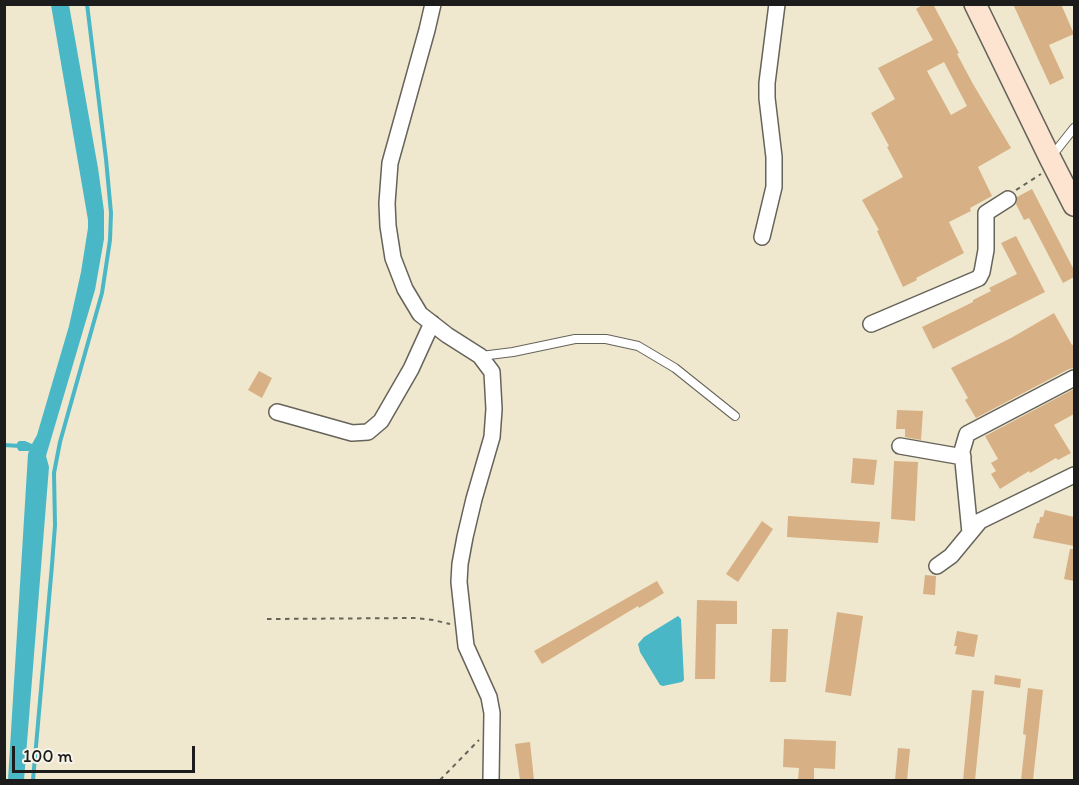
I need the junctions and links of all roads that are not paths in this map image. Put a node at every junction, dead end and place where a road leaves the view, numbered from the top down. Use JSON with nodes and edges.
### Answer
{"nodes":[{"id":1,"x":433,"y":4,"type":"edge"},
{"id":2,"x":777,"y":4,"type":"edge"},
{"id":3,"x":975,"y":4,"type":"edge"},
{"id":4,"x":1074,"y":128,"type":"edge"},
{"id":5,"x":1052,"y":162,"type":"junction"},
{"id":6,"x":1008,"y":199,"type":"road end"},
{"id":7,"x":1074,"y":205,"type":"edge"},
{"id":8,"x":762,"y":237,"type":"dead end"},
{"id":9,"x":432,"y":323,"type":"junction"},
{"id":10,"x":870,"y":324,"type":"dead end"},
{"id":11,"x":480,"y":356,"type":"junction"},
{"id":12,"x":1074,"y":378,"type":"edge"},
{"id":13,"x":278,"y":412,"type":"dead end"},
{"id":14,"x":735,"y":416,"type":"dead end"},
{"id":15,"x":900,"y":446,"type":"dead end"},
{"id":16,"x":963,"y":457,"type":"junction"},
{"id":17,"x":1074,"y":475,"type":"edge"},
{"id":18,"x":970,"y":533,"type":"junction"},
{"id":19,"x":937,"y":566,"type":"dead end"},
{"id":20,"x":491,"y":780,"type":"edge"}],
"edges":[{"from":1,"to":9,"type":"street"},
{"from":2,"to":8,"type":"street"},
{"from":3,"to":5,"type":"street"},
{"from":4,"to":5,"type":"lane"},
{"from":5,"to":7,"type":"street"},
{"from":6,"to":10,"type":"street"},
{"from":9,"to":11,"type":"street"},
{"from":9,"to":13,"type":"street"},
{"from":11,"to":14,"type":"lane"},
{"from":11,"to":20,"type":"street"},
{"from":12,"to":16,"type":"street"},
{"from":15,"to":16,"type":"street"},
{"from":16,"to":18,"type":"street"},
{"from":17,"to":18,"type":"street"},
{"from":18,"to":19,"type":"street"}]}
